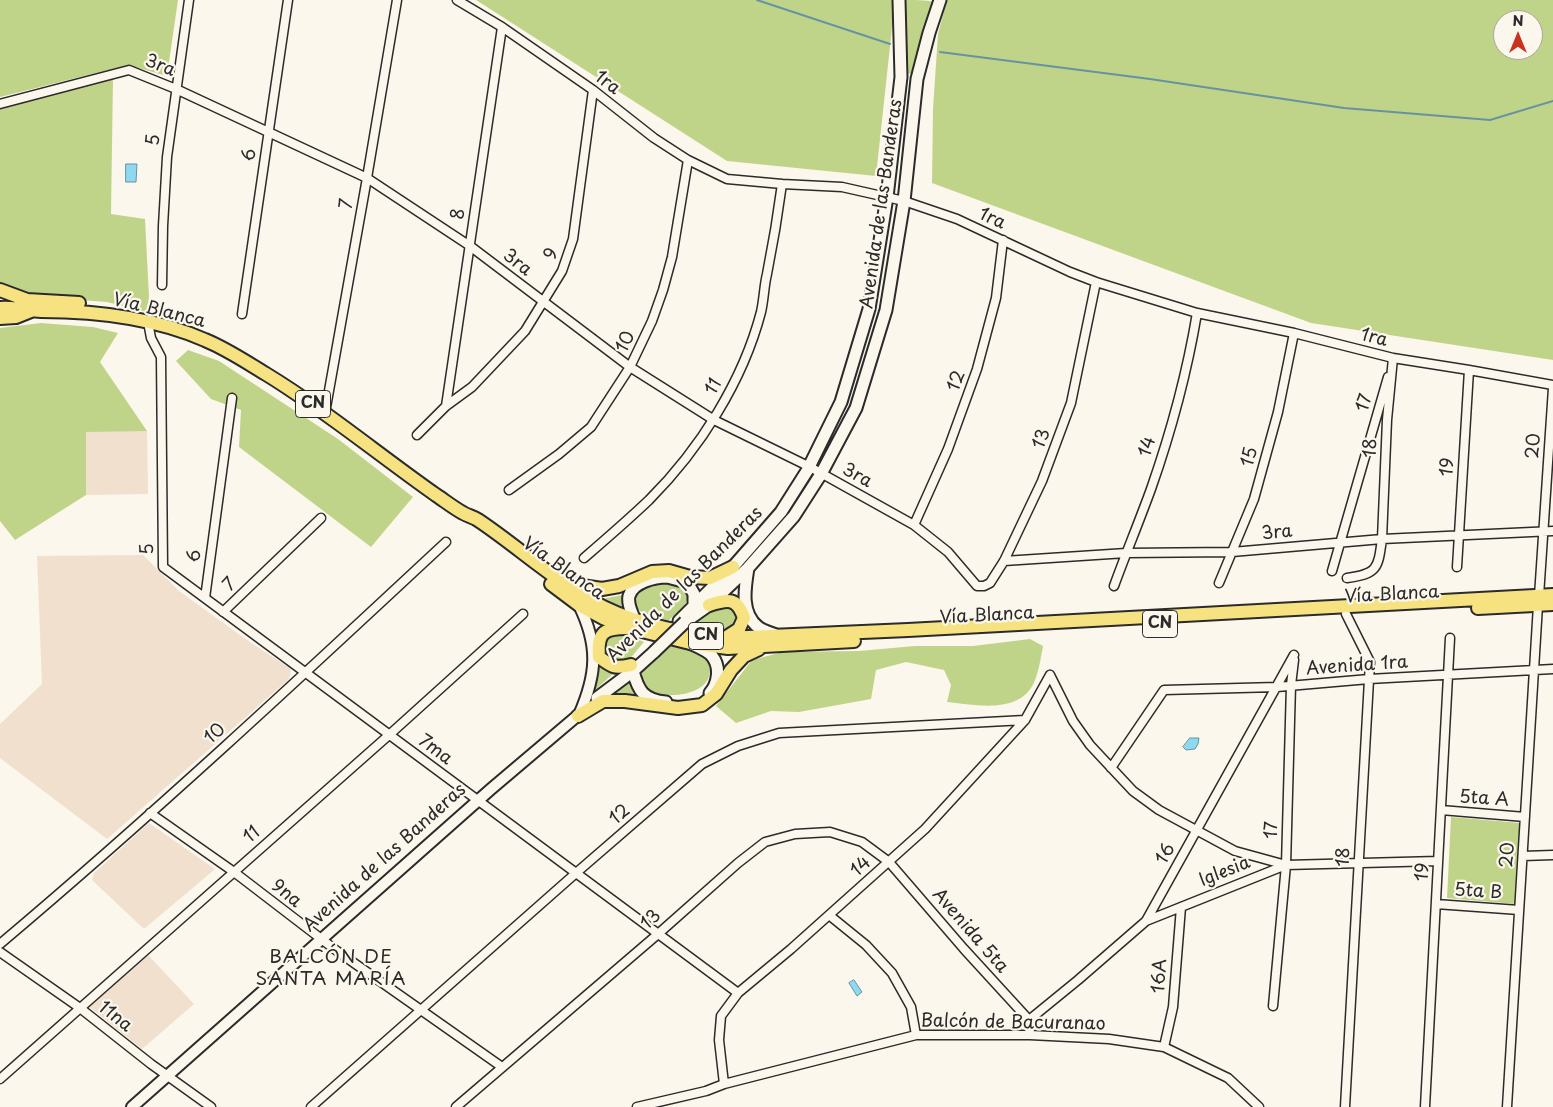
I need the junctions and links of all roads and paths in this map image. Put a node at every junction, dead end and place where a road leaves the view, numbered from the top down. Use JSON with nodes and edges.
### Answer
{"nodes":[{"id":1,"x":189,"y":0,"type":"edge"},
{"id":2,"x":288,"y":0,"type":"edge"},
{"id":3,"x":397,"y":0,"type":"edge"},
{"id":4,"x":457,"y":0,"type":"edge"},
{"id":5,"x":899,"y":0,"type":"edge"},
{"id":6,"x":940,"y":0,"type":"edge"},
{"id":7,"x":502,"y":27,"type":"junction"},
{"id":8,"x":176,"y":89,"type":"junction"},
{"id":9,"x":593,"y":90,"type":"junction"},
{"id":10,"x":0,"y":104,"type":"edge"},
{"id":11,"x":268,"y":133,"type":"junction"},
{"id":12,"x":688,"y":160,"type":"junction"},
{"id":13,"x":367,"y":178,"type":"junction"},
{"id":14,"x":782,"y":184,"type":"junction"},
{"id":15,"x":887,"y":197,"type":"junction"},
{"id":16,"x":904,"y":201,"type":"junction"},
{"id":17,"x":1002,"y":240,"type":"junction"},
{"id":18,"x":470,"y":246,"type":"junction"},
{"id":19,"x":1096,"y":282,"type":"junction"},
{"id":20,"x":162,"y":285,"type":"dead end"},
{"id":21,"x":0,"y":290,"type":"edge"},
{"id":22,"x":543,"y":303,"type":"junction"},
{"id":23,"x":0,"y":308,"type":"edge"},
{"id":24,"x":34,"y":310,"type":"junction"},
{"id":25,"x":1197,"y":313,"type":"junction"},
{"id":26,"x":242,"y":314,"type":"dead end"},
{"id":27,"x":0,"y":318,"type":"edge"},
{"id":28,"x":148,"y":322,"type":"junction"},
{"id":29,"x":1294,"y":333,"type":"junction"},
{"id":30,"x":1393,"y":358,"type":"junction"},
{"id":31,"x":630,"y":367,"type":"junction"},
{"id":32,"x":1469,"y":370,"type":"junction"},
{"id":33,"x":1553,"y":387,"type":"edge"},
{"id":34,"x":232,"y":398,"type":"dead end"},
{"id":35,"x":446,"y":406,"type":"junction"},
{"id":36,"x":326,"y":413,"type":"junction"},
{"id":37,"x":714,"y":420,"type":"junction"},
{"id":38,"x":417,"y":435,"type":"dead end"},
{"id":39,"x":810,"y":467,"type":"junction"},
{"id":40,"x":821,"y":474,"type":"junction"},
{"id":41,"x":509,"y":490,"type":"dead end"},
{"id":42,"x":463,"y":513,"type":"junction"},
{"id":43,"x":322,"y":518,"type":"dead end"},
{"id":44,"x":914,"y":525,"type":"junction"},
{"id":45,"x":1542,"y":532,"type":"junction"},
{"id":46,"x":1553,"y":532,"type":"edge"},
{"id":47,"x":1459,"y":536,"type":"junction"},
{"id":48,"x":1382,"y":539,"type":"junction"},
{"id":49,"x":446,"y":542,"type":"dead end"},
{"id":50,"x":1341,"y":542,"type":"junction"},
{"id":51,"x":1232,"y":552,"type":"junction"},
{"id":52,"x":1126,"y":553,"type":"junction"},
{"id":53,"x":584,"y":558,"type":"dead end"},
{"id":54,"x":1004,"y":561,"type":"junction"},
{"id":55,"x":163,"y":567,"type":"joint"},
{"id":56,"x":733,"y":567,"type":"junction"},
{"id":57,"x":1458,"y":567,"type":"dead end"},
{"id":58,"x":748,"y":568,"type":"junction"},
{"id":59,"x":1332,"y":571,"type":"dead end"},
{"id":60,"x":552,"y":575,"type":"junction"},
{"id":61,"x":1347,"y":578,"type":"dead end"},
{"id":62,"x":1219,"y":583,"type":"dead end"},
{"id":63,"x":977,"y":586,"type":"joint"},
{"id":64,"x":1114,"y":586,"type":"dead end"},
{"id":65,"x":1553,"y":595,"type":"edge"},
{"id":66,"x":204,"y":598,"type":"junction"},
{"id":67,"x":1538,"y":601,"type":"junction"},
{"id":68,"x":694,"y":604,"type":"junction"},
{"id":69,"x":1553,"y":604,"type":"edge"},
{"id":70,"x":579,"y":605,"type":"junction"},
{"id":71,"x":709,"y":605,"type":"junction"},
{"id":72,"x":224,"y":612,"type":"junction"},
{"id":73,"x":522,"y":614,"type":"dead end"},
{"id":74,"x":1346,"y":614,"type":"junction"},
{"id":75,"x":681,"y":622,"type":"junction"},
{"id":76,"x":632,"y":624,"type":"junction"},
{"id":77,"x":780,"y":636,"type":"junction"},
{"id":78,"x":725,"y":638,"type":"junction"},
{"id":79,"x":1450,"y":638,"type":"dead end"},
{"id":80,"x":690,"y":643,"type":"junction"},
{"id":81,"x":766,"y":646,"type":"junction"},
{"id":82,"x":1294,"y":655,"type":"joint"},
{"id":83,"x":632,"y":668,"type":"junction"},
{"id":84,"x":1553,"y":669,"type":"edge"},
{"id":85,"x":1534,"y":670,"type":"junction"},
{"id":86,"x":305,"y":673,"type":"junction"},
{"id":87,"x":1448,"y":675,"type":"junction"},
{"id":88,"x":1369,"y":679,"type":"junction"},
{"id":89,"x":1291,"y":685,"type":"junction"},
{"id":90,"x":1277,"y":687,"type":"junction"},
{"id":91,"x":597,"y":698,"type":"joint"},
{"id":92,"x":578,"y":716,"type":"junction"},
{"id":93,"x":1026,"y":720,"type":"junction"},
{"id":94,"x":389,"y":734,"type":"junction"},
{"id":95,"x":1111,"y":768,"type":"junction"},
{"id":96,"x":477,"y":800,"type":"junction"},
{"id":97,"x":1441,"y":810,"type":"junction"},
{"id":98,"x":150,"y":813,"type":"junction"},
{"id":99,"x":1525,"y":817,"type":"junction"},
{"id":100,"x":1196,"y":831,"type":"junction"},
{"id":101,"x":1553,"y":855,"type":"edge"},
{"id":102,"x":1523,"y":856,"type":"junction"},
{"id":103,"x":889,"y":862,"type":"junction"},
{"id":104,"x":1438,"y":862,"type":"junction"},
{"id":105,"x":1359,"y":863,"type":"junction"},
{"id":106,"x":1286,"y":865,"type":"junction"},
{"id":107,"x":234,"y":872,"type":"junction"},
{"id":108,"x":576,"y":873,"type":"junction"},
{"id":109,"x":1436,"y":904,"type":"junction"},
{"id":110,"x":1181,"y":906,"type":"junction"},
{"id":111,"x":1519,"y":910,"type":"junction"},
{"id":112,"x":829,"y":915,"type":"junction"},
{"id":113,"x":1146,"y":921,"type":"junction"},
{"id":114,"x":658,"y":934,"type":"junction"},
{"id":115,"x":321,"y":938,"type":"junction"},
{"id":116,"x":0,"y":944,"type":"edge"},
{"id":117,"x":0,"y":952,"type":"edge"},
{"id":118,"x":738,"y":993,"type":"junction"},
{"id":119,"x":1273,"y":1006,"type":"dead end"},
{"id":120,"x":80,"y":1008,"type":"junction"},
{"id":121,"x":421,"y":1010,"type":"junction"},
{"id":122,"x":1029,"y":1020,"type":"junction"},
{"id":123,"x":916,"y":1035,"type":"junction"},
{"id":124,"x":1030,"y":1035,"type":"junction"},
{"id":125,"x":1164,"y":1047,"type":"junction"},
{"id":126,"x":502,"y":1067,"type":"junction"},
{"id":127,"x":168,"y":1075,"type":"junction"},
{"id":128,"x":0,"y":1079,"type":"edge"},
{"id":129,"x":724,"y":1084,"type":"junction"},
{"id":130,"x":132,"y":1107,"type":"edge"},
{"id":131,"x":211,"y":1107,"type":"edge"},
{"id":132,"x":311,"y":1107,"type":"edge"},
{"id":133,"x":456,"y":1107,"type":"edge"},
{"id":134,"x":637,"y":1107,"type":"edge"},
{"id":135,"x":1259,"y":1107,"type":"edge"},
{"id":136,"x":1345,"y":1107,"type":"edge"},
{"id":137,"x":1425,"y":1107,"type":"edge"},
{"id":138,"x":1507,"y":1107,"type":"edge"}],
"edges":[{"from":1,"to":8,"type":"street","name":"5"},
{"from":2,"to":11,"type":"street","name":"6"},
{"from":3,"to":13,"type":"street","name":"7"},
{"from":4,"to":7,"type":"street","name":"1ra"},
{"from":5,"to":15,"type":"main road","name":"Avenida de las Banderas"},
{"from":6,"to":16,"type":"main road","name":"Avenida de las Banderas"},
{"from":7,"to":9,"type":"street","name":"1ra"},
{"from":7,"to":18,"type":"street","name":"8"},
{"from":8,"to":10,"type":"street","name":"3ra"},
{"from":8,"to":11,"type":"street","name":"3ra"},
{"from":8,"to":20,"type":"street","name":"5"},
{"from":9,"to":12,"type":"street","name":"1ra"},
{"from":9,"to":22,"type":"street","name":"9"},
{"from":11,"to":13,"type":"street","name":"3ra"},
{"from":11,"to":26,"type":"street","name":"6"},
{"from":12,"to":14,"type":"street","name":"1ra"},
{"from":12,"to":31,"type":"street","name":"10"},
{"from":13,"to":18,"type":"street","name":"3ra"},
{"from":13,"to":36,"type":"street","name":"7"},
{"from":14,"to":15,"type":"street","name":"1ra"},
{"from":14,"to":37,"type":"street","name":"11"},
{"from":15,"to":16,"type":"street","name":"1ra"},
{"from":15,"to":39,"type":"main road","name":"Avenida de las Banderas"},
{"from":16,"to":17,"type":"street","name":"1ra"},
{"from":16,"to":40,"type":"main road","name":"Avenida de las Banderas"},
{"from":17,"to":19,"type":"street","name":"1ra"},
{"from":17,"to":44,"type":"street","name":"12"},
{"from":18,"to":22,"type":"street","name":"3ra"},
{"from":18,"to":35,"type":"street","name":"8"},
{"from":19,"to":25,"type":"street","name":"1ra"},
{"from":19,"to":54,"type":"street","name":"13"},
{"from":21,"to":28,"type":"highway"},
{"from":22,"to":31,"type":"street","name":"3ra"},
{"from":22,"to":35,"type":"street","name":"9"},
{"from":23,"to":24,"type":"highway","name":"Vía Blanca","number":"CN"},
{"from":24,"to":27,"type":"highway","name":"Vía Blanca","number":"CN"},
{"from":24,"to":28,"type":"highway","name":"Vía Blanca","number":"CN"},
{"from":25,"to":29,"type":"street","name":"1ra"},
{"from":25,"to":52,"type":"street","name":"14"},
{"from":28,"to":36,"type":"highway","name":"Vía Blanca","number":"CN"},
{"from":28,"to":55,"type":"street","name":"5"},
{"from":29,"to":30,"type":"street","name":"1ra"},
{"from":29,"to":51,"type":"street","name":"15"},
{"from":30,"to":32,"type":"street","name":"1ra"},
{"from":30,"to":48,"type":"street","name":"18"},
{"from":30,"to":50,"type":"street","name":"17"},
{"from":31,"to":37,"type":"street","name":"3ra"},
{"from":31,"to":41,"type":"street","name":"10"},
{"from":32,"to":33,"type":"street","name":"1ra"},
{"from":32,"to":47,"type":"street","name":"19"},
{"from":33,"to":45,"type":"street","name":"20"},
{"from":34,"to":66,"type":"street","name":"6"},
{"from":35,"to":38,"type":"street","name":"9"},
{"from":36,"to":42,"type":"highway","name":"Vía Blanca","number":"CN"},
{"from":37,"to":39,"type":"street","name":"3ra"},
{"from":37,"to":53,"type":"street","name":"11"},
{"from":39,"to":40,"type":"street","name":"3ra"},
{"from":39,"to":56,"type":"main road","name":"Avenida de las Banderas"},
{"from":40,"to":44,"type":"street","name":"3ra"},
{"from":40,"to":58,"type":"main road","name":"Avenida de las Banderas"},
{"from":42,"to":60,"type":"highway","name":"Vía Blanca","number":"CN"},
{"from":42,"to":70,"type":"highway","name":"Vía Blanca","number":"CN"},
{"from":43,"to":72,"type":"street","name":"7"},
{"from":44,"to":63,"type":"street","name":"3ra"},
{"from":45,"to":46,"type":"street","name":"3ra"},
{"from":45,"to":47,"type":"street","name":"3ra"},
{"from":45,"to":67,"type":"street","name":"20"},
{"from":47,"to":48,"type":"street","name":"3ra"},
{"from":47,"to":57,"type":"street","name":"19"},
{"from":48,"to":50,"type":"street","name":"3ra"},
{"from":48,"to":61,"type":"street","name":"18"},
{"from":49,"to":86,"type":"street","name":"10"},
{"from":50,"to":51,"type":"street","name":"3ra"},
{"from":50,"to":59,"type":"street","name":"17"},
{"from":51,"to":52,"type":"street","name":"3ra"},
{"from":51,"to":62,"type":"street","name":"15"},
{"from":52,"to":54,"type":"street","name":"3ra"},
{"from":52,"to":64,"type":"street","name":"14"},
{"from":54,"to":63,"type":"street","name":"13"},
{"from":55,"to":66,"type":"street","name":"7ma"},
{"from":56,"to":60,"type":"highway"},
{"from":56,"to":68,"type":"main road","name":"Avenida de las Banderas"},
{"from":58,"to":71,"type":"main road","name":"Avenida de las Banderas"},
{"from":58,"to":77,"type":"main road"},
{"from":60,"to":76,"type":"highway","name":"Vía Blanca","number":"CN"},
{"from":65,"to":67,"type":"highway","name":"Vía Blanca","number":"CN"},
{"from":66,"to":72,"type":"street","name":"7ma"},
{"from":67,"to":69,"type":"highway","name":"Vía Blanca","number":"CN"},
{"from":67,"to":74,"type":"highway","name":"Vía Blanca","number":"CN"},
{"from":67,"to":77,"type":"highway","name":"Vía Blanca","number":"CN"},
{"from":67,"to":85,"type":"street","name":"20"},
{"from":68,"to":75,"type":"main road","name":"Avenida de las Banderas"},
{"from":68,"to":76,"type":"main road"},
{"from":70,"to":76,"type":"highway","name":"Vía Blanca","number":"CN"},
{"from":70,"to":92,"type":"street"},
{"from":71,"to":75,"type":"main road","name":"Avenida de las Banderas"},
{"from":71,"to":78,"type":"highway"},
{"from":72,"to":86,"type":"street","name":"7ma"},
{"from":73,"to":94,"type":"street","name":"11"},
{"from":74,"to":81,"type":"highway","name":"Vía Blanca","number":"CN"},
{"from":74,"to":88,"type":"street","name":"18"},
{"from":75,"to":83,"type":"main road","name":"Avenida de las Banderas","bridge":true},
{"from":76,"to":78,"type":"highway","name":"Vía Blanca","number":"CN"},
{"from":76,"to":80,"type":"highway","name":"Vía Blanca","number":"CN"},
{"from":76,"to":83,"type":"highway"},
{"from":77,"to":78,"type":"highway","name":"Vía Blanca","number":"CN"},
{"from":79,"to":87,"type":"street","name":"19"},
{"from":80,"to":81,"type":"highway","name":"Vía Blanca","number":"CN"},
{"from":80,"to":83,"type":"main road"},
{"from":81,"to":92,"type":"highway"},
{"from":82,"to":89,"type":"street","name":"17"},
{"from":82,"to":90,"type":"street","name":"16"},
{"from":83,"to":91,"type":"main road","name":"Avenida de las Banderas"},
{"from":84,"to":85,"type":"street","name":"Avenida 1ra"},
{"from":85,"to":87,"type":"street","name":"Avenida 1ra"},
{"from":85,"to":99,"type":"street","name":"20"},
{"from":86,"to":94,"type":"street","name":"7ma"},
{"from":86,"to":98,"type":"street","name":"10"},
{"from":87,"to":88,"type":"street","name":"Avenida 1ra"},
{"from":87,"to":97,"type":"street","name":"19"},
{"from":88,"to":89,"type":"street","name":"Avenida 1ra"},
{"from":88,"to":105,"type":"street","name":"18"},
{"from":89,"to":90,"type":"street","name":"Avenida 1ra"},
{"from":89,"to":106,"type":"street","name":"17"},
{"from":90,"to":95,"type":"street","name":"Avenida 1ra"},
{"from":90,"to":100,"type":"street","name":"16"},
{"from":91,"to":92,"type":"street","name":"Avenida de las Banderas"},
{"from":92,"to":96,"type":"street","name":"Avenida de las Banderas"},
{"from":93,"to":95,"type":"street","name":"14"},
{"from":93,"to":103,"type":"street","name":"14"},
{"from":93,"to":108,"type":"street","name":"12"},
{"from":94,"to":96,"type":"street","name":"7ma"},
{"from":94,"to":107,"type":"street","name":"11"},
{"from":95,"to":100,"type":"street"},
{"from":96,"to":108,"type":"street","name":"7ma"},
{"from":96,"to":115,"type":"street","name":"Avenida de las Banderas"},
{"from":97,"to":99,"type":"street","name":"5ta A"},
{"from":97,"to":104,"type":"street","name":"19"},
{"from":98,"to":107,"type":"street","name":"9na"},
{"from":98,"to":116,"type":"street","name":"10"},
{"from":99,"to":102,"type":"street","name":"20"},
{"from":100,"to":106,"type":"street"},
{"from":100,"to":113,"type":"street","name":"16"},
{"from":101,"to":102,"type":"street"},
{"from":102,"to":111,"type":"street","name":"20"},
{"from":103,"to":112,"type":"street","name":"14"},
{"from":103,"to":114,"type":"street","name":"13"},
{"from":103,"to":122,"type":"street","name":"Avenida 5ta"},
{"from":104,"to":105,"type":"street","name":"Iglesia"},
{"from":104,"to":109,"type":"street","name":"19"},
{"from":105,"to":106,"type":"street","name":"Iglesia"},
{"from":105,"to":136,"type":"street","name":"18"},
{"from":106,"to":110,"type":"street","name":"Iglesia"},
{"from":106,"to":119,"type":"street","name":"17"},
{"from":107,"to":115,"type":"street","name":"9na"},
{"from":107,"to":120,"type":"street","name":"11"},
{"from":108,"to":114,"type":"street","name":"7ma"},
{"from":108,"to":121,"type":"street","name":"12"},
{"from":109,"to":111,"type":"street","name":"5ta B"},
{"from":109,"to":137,"type":"street","name":"19"},
{"from":110,"to":113,"type":"street","name":"Iglesia"},
{"from":110,"to":125,"type":"street","name":"16A"},
{"from":111,"to":138,"type":"street","name":"20"},
{"from":112,"to":118,"type":"street","name":"14"},
{"from":112,"to":123,"type":"street"},
{"from":113,"to":122,"type":"street","name":"16"},
{"from":114,"to":118,"type":"street","name":"7ma"},
{"from":114,"to":126,"type":"street","name":"13"},
{"from":115,"to":121,"type":"street","name":"9na"},
{"from":115,"to":127,"type":"street","name":"Avenida de las Banderas"},
{"from":117,"to":120,"type":"street","name":"11na"},
{"from":118,"to":129,"type":"street","name":"14"},
{"from":120,"to":127,"type":"street","name":"11na"},
{"from":120,"to":128,"type":"street","name":"11"},
{"from":121,"to":126,"type":"street","name":"9na"},
{"from":121,"to":132,"type":"street","name":"12"},
{"from":122,"to":124,"type":"street"},
{"from":123,"to":124,"type":"street","name":"Balcón de Bacuranao"},
{"from":123,"to":129,"type":"street","name":"Balcón de Bacuranao"},
{"from":124,"to":125,"type":"street","name":"Balcón de Bacuranao"},
{"from":125,"to":135,"type":"street","name":"Balcón de Bacuranao"},
{"from":126,"to":133,"type":"street","name":"13"},
{"from":127,"to":130,"type":"street","name":"Avenida de las Banderas"},
{"from":127,"to":131,"type":"street","name":"11na"},
{"from":129,"to":134,"type":"street","name":"Balcón de Bacuranao"}]}
